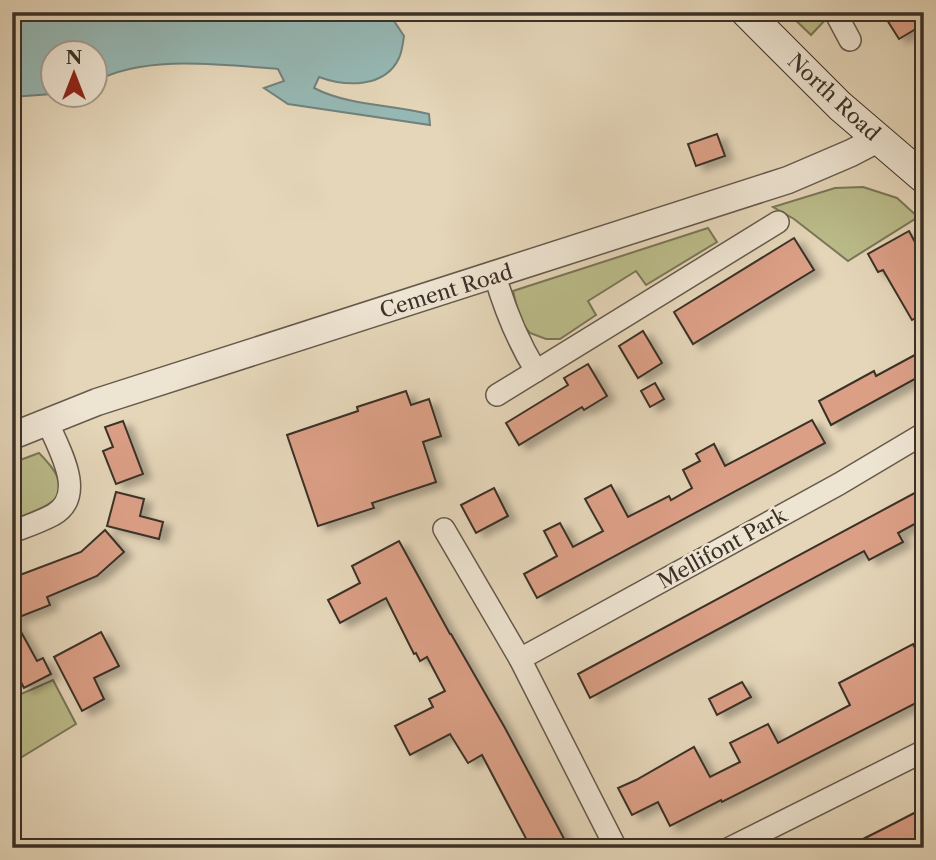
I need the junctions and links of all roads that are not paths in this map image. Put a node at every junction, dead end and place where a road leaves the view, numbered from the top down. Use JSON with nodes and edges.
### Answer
{"nodes":[{"id":1,"x":746,"y":12,"type":"edge"},
{"id":2,"x":835,"y":12,"type":"edge"},
{"id":3,"x":850,"y":40,"type":"dead end"},
{"id":4,"x":878,"y":139,"type":"junction"},
{"id":5,"x":924,"y":178,"type":"edge"},
{"id":6,"x":778,"y":222,"type":"dead end"},
{"id":7,"x":495,"y":276,"type":"junction"},
{"id":8,"x":536,"y":371,"type":"junction"},
{"id":9,"x":497,"y":395,"type":"dead end"},
{"id":10,"x":47,"y":421,"type":"junction"},
{"id":11,"x":923,"y":434,"type":"edge"},
{"id":12,"x":12,"y":436,"type":"edge"},
{"id":13,"x":444,"y":529,"type":"dead end"},
{"id":14,"x":12,"y":532,"type":"edge"},
{"id":15,"x":520,"y":659,"type":"junction"},
{"id":16,"x":924,"y":751,"type":"edge"},
{"id":17,"x":617,"y":848,"type":"edge"},
{"id":18,"x":730,"y":848,"type":"edge"}],
"edges":[{"from":1,"to":4,"type":"main road","name":"North Road"},
{"from":2,"to":3,"type":"street"},
{"from":4,"to":5,"type":"main road","name":"North Road"},
{"from":4,"to":7,"type":"street","name":"Cement Road"},
{"from":6,"to":8,"type":"street"},
{"from":7,"to":8,"type":"street"},
{"from":7,"to":10,"type":"street","name":"Cement Road"},
{"from":8,"to":9,"type":"street"},
{"from":10,"to":12,"type":"street","name":"Cement Road"},
{"from":10,"to":14,"type":"street"},
{"from":11,"to":15,"type":"street","name":"Mellifont Park"},
{"from":13,"to":15,"type":"street"},
{"from":15,"to":17,"type":"street"},
{"from":16,"to":18,"type":"street"}]}
